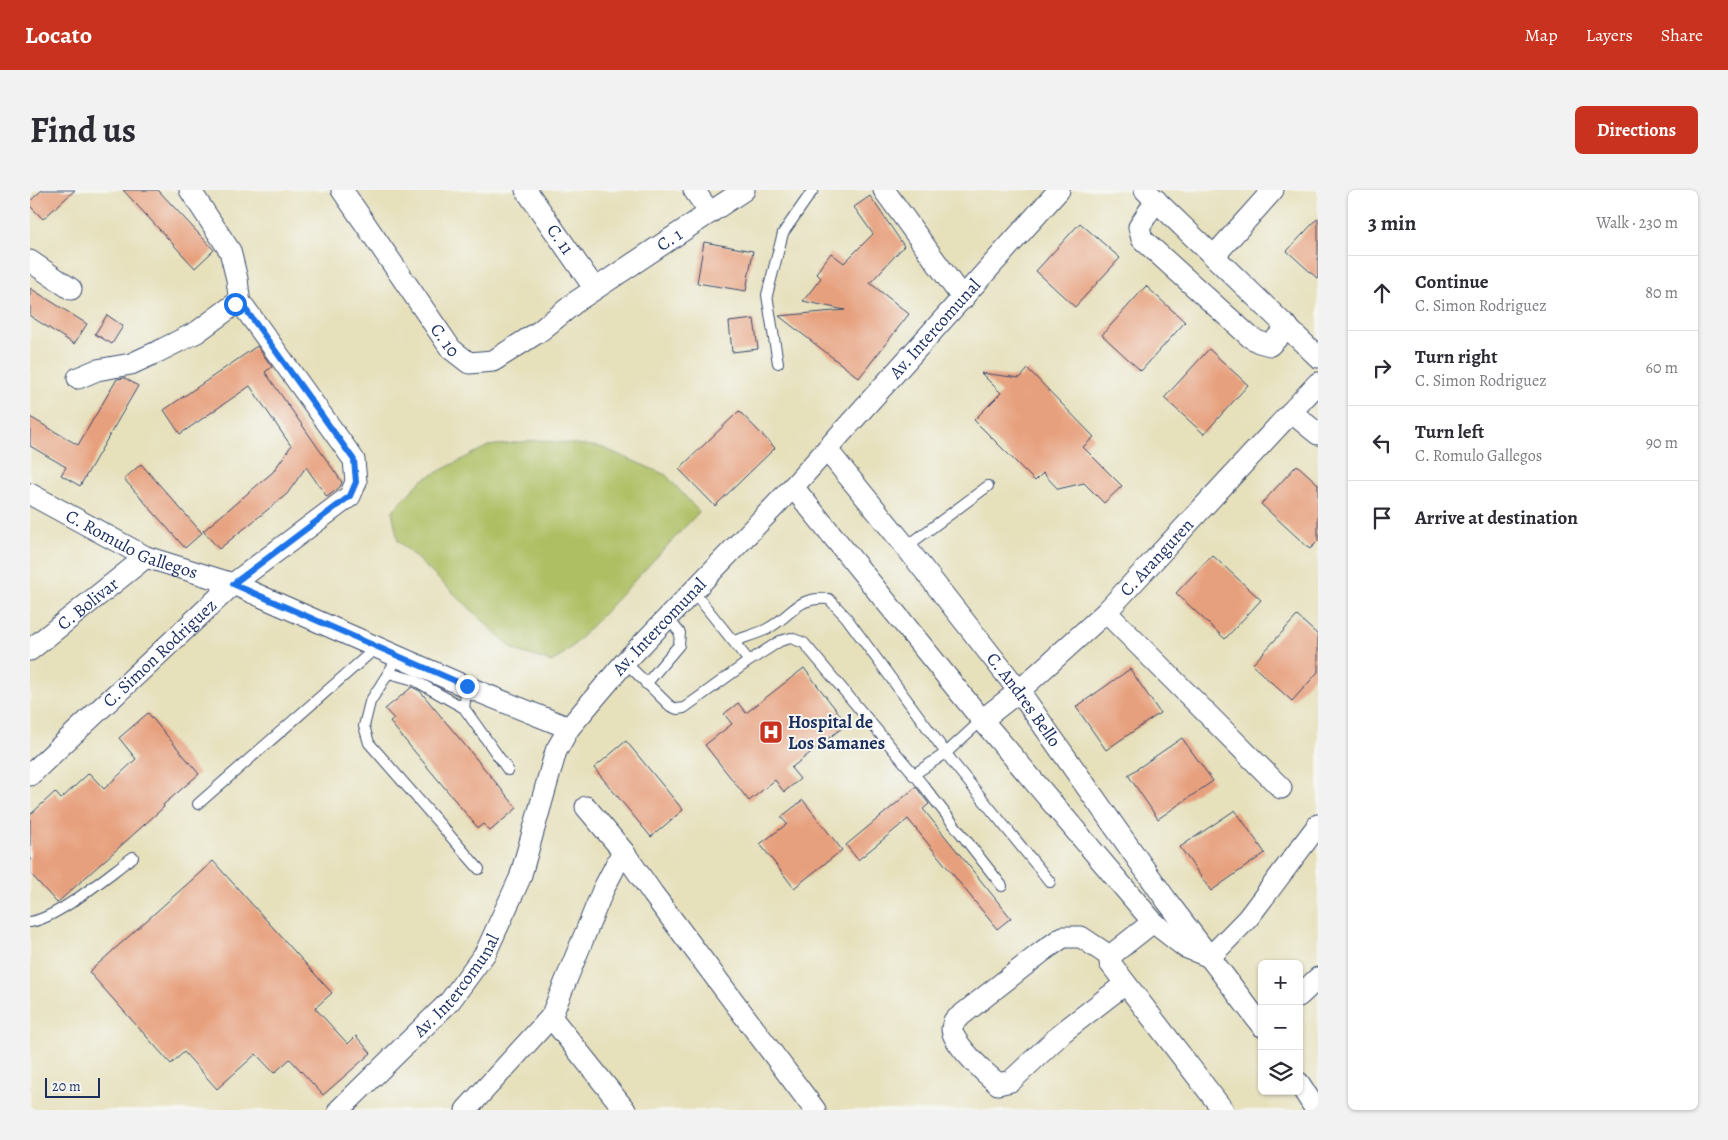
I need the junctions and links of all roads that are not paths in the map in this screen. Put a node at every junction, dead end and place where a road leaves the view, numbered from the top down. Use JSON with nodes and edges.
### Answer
{"nodes":[{"id":1,"x":190,"y":190,"type":"edge"},
{"id":2,"x":342,"y":190,"type":"edge"},
{"id":3,"x":526,"y":190,"type":"edge"},
{"id":4,"x":694,"y":190,"type":"edge"},
{"id":5,"x":744,"y":190,"type":"edge"},
{"id":6,"x":812,"y":190,"type":"edge"},
{"id":7,"x":884,"y":190,"type":"edge"},
{"id":8,"x":1060,"y":190,"type":"edge"},
{"id":9,"x":1273,"y":190,"type":"edge"},
{"id":10,"x":1151,"y":195,"type":"edge"},
{"id":11,"x":710,"y":213,"type":"junction"},
{"id":12,"x":1214,"y":256,"type":"junction"},
{"id":13,"x":30,"y":261,"type":"edge"},
{"id":14,"x":71,"y":289,"type":"dead end"},
{"id":15,"x":595,"y":289,"type":"junction"},
{"id":16,"x":963,"y":299,"type":"junction"},
{"id":17,"x":240,"y":305,"type":"junction"},
{"id":18,"x":1288,"y":327,"type":"junction"},
{"id":19,"x":1318,"y":357,"type":"edge"},
{"id":20,"x":778,"y":363,"type":"dead end"},
{"id":21,"x":78,"y":378,"type":"dead end"},
{"id":22,"x":1318,"y":383,"type":"edge"},
{"id":23,"x":1291,"y":412,"type":"junction"},
{"id":24,"x":1318,"y":434,"type":"edge"},
{"id":25,"x":827,"y":450,"type":"junction"},
{"id":26,"x":988,"y":486,"type":"dead end"},
{"id":27,"x":793,"y":487,"type":"junction"},
{"id":28,"x":30,"y":494,"type":"edge"},
{"id":29,"x":906,"y":547,"type":"junction"},
{"id":30,"x":146,"y":557,"type":"junction"},
{"id":31,"x":233,"y":584,"type":"junction"},
{"id":32,"x":692,"y":592,"type":"junction"},
{"id":33,"x":1106,"y":612,"type":"junction"},
{"id":34,"x":668,"y":618,"type":"junction"},
{"id":35,"x":734,"y":641,"type":"junction"},
{"id":36,"x":377,"y":647,"type":"junction"},
{"id":37,"x":30,"y":650,"type":"edge"},
{"id":38,"x":749,"y":660,"type":"junction"},
{"id":39,"x":625,"y":662,"type":"junction"},
{"id":40,"x":394,"y":665,"type":"junction"},
{"id":41,"x":646,"y":684,"type":"junction"},
{"id":42,"x":467,"y":686,"type":"junction"},
{"id":43,"x":1019,"y":691,"type":"junction"},
{"id":44,"x":464,"y":708,"type":"junction"},
{"id":45,"x":982,"y":720,"type":"junction"},
{"id":46,"x":569,"y":728,"type":"junction"},
{"id":47,"x":946,"y":753,"type":"junction"},
{"id":48,"x":508,"y":770,"type":"dead end"},
{"id":49,"x":30,"y":775,"type":"edge"},
{"id":50,"x":913,"y":775,"type":"junction"},
{"id":51,"x":1281,"y":788,"type":"dead end"},
{"id":52,"x":198,"y":804,"type":"dead end"},
{"id":53,"x":586,"y":807,"type":"dead end"},
{"id":54,"x":1318,"y":825,"type":"edge"},
{"id":55,"x":623,"y":851,"type":"junction"},
{"id":56,"x":133,"y":857,"type":"dead end"},
{"id":57,"x":479,"y":869,"type":"dead end"},
{"id":58,"x":1050,"y":882,"type":"dead end"},
{"id":59,"x":1002,"y":886,"type":"dead end"},
{"id":60,"x":30,"y":922,"type":"edge"},
{"id":61,"x":1153,"y":922,"type":"junction"},
{"id":62,"x":1111,"y":957,"type":"junction"},
{"id":63,"x":1210,"y":958,"type":"junction"},
{"id":64,"x":1318,"y":978,"type":"edge"},
{"id":65,"x":1125,"y":984,"type":"junction"},
{"id":66,"x":1303,"y":992,"type":"edge"},
{"id":67,"x":551,"y":1017,"type":"junction"},
{"id":68,"x":1258,"y":1021,"type":"edge"},
{"id":69,"x":1303,"y":1088,"type":"edge"},
{"id":70,"x":1316,"y":1105,"type":"edge"},
{"id":71,"x":339,"y":1110,"type":"edge"},
{"id":72,"x":466,"y":1110,"type":"edge"},
{"id":73,"x":625,"y":1110,"type":"edge"},
{"id":74,"x":815,"y":1110,"type":"edge"},
{"id":75,"x":1223,"y":1110,"type":"edge"}],
"edges":[{"from":1,"to":17,"type":"street"},
{"from":2,"to":15,"type":"street","name":"C. 10"},
{"from":3,"to":15,"type":"street","name":"C. 11"},
{"from":4,"to":11,"type":"street"},
{"from":5,"to":11,"type":"street","name":"C. 1"},
{"from":6,"to":20,"type":"lane"},
{"from":7,"to":16,"type":"street"},
{"from":8,"to":16,"type":"street","name":"Av. Intercomunal"},
{"from":9,"to":12,"type":"street"},
{"from":10,"to":12,"type":"street"},
{"from":10,"to":18,"type":"street"},
{"from":11,"to":15,"type":"street","name":"C. 1"},
{"from":12,"to":18,"type":"street"},
{"from":13,"to":14,"type":"street"},
{"from":16,"to":25,"type":"street","name":"Av. Intercomunal"},
{"from":17,"to":21,"type":"street"},
{"from":17,"to":31,"type":"street","name":"C. Simon Rodriguez"},
{"from":18,"to":19,"type":"street"},
{"from":22,"to":23,"type":"street","name":"C. Aranguren"},
{"from":23,"to":24,"type":"street"},
{"from":23,"to":33,"type":"street","name":"C. Aranguren"},
{"from":25,"to":27,"type":"street","name":"Av. Intercomunal"},
{"from":25,"to":29,"type":"street","name":"C. Andres Bello"},
{"from":26,"to":29,"type":"lane"},
{"from":27,"to":32,"type":"street","name":"Av. Intercomunal"},
{"from":27,"to":45,"type":"street","name":"C. Andres Bello"},
{"from":28,"to":30,"type":"street","name":"C. Romulo Gallegos"},
{"from":29,"to":43,"type":"street","name":"C. Andres Bello"},
{"from":30,"to":31,"type":"street","name":"C. Romulo Gallegos"},
{"from":30,"to":37,"type":"street","name":"C. Bolivar"},
{"from":31,"to":36,"type":"street","name":"C. Romulo Gallegos"},
{"from":31,"to":49,"type":"street","name":"C. Simon Rodriguez"},
{"from":32,"to":34,"type":"street","name":"Av. Intercomunal"},
{"from":32,"to":35,"type":"lane"},
{"from":33,"to":43,"type":"street","name":"C. Aranguren"},
{"from":33,"to":51,"type":"street"},
{"from":34,"to":39,"type":"street","name":"Av. Intercomunal"},
{"from":34,"to":41,"type":"lane"},
{"from":35,"to":38,"type":"lane"},
{"from":35,"to":47,"type":"lane"},
{"from":36,"to":40,"type":"street","name":"C. Romulo Gallegos"},
{"from":36,"to":52,"type":"lane"},
{"from":38,"to":41,"type":"lane"},
{"from":38,"to":50,"type":"lane"},
{"from":39,"to":41,"type":"lane"},
{"from":39,"to":46,"type":"street","name":"Av. Intercomunal"},
{"from":40,"to":42,"type":"street","name":"C. Romulo Gallegos"},
{"from":40,"to":44,"type":"lane"},
{"from":40,"to":57,"type":"lane"},
{"from":42,"to":44,"type":"lane"},
{"from":42,"to":46,"type":"street","name":"C. Romulo Gallegos"},
{"from":43,"to":45,"type":"street","name":"C. Aranguren"},
{"from":43,"to":63,"type":"street","name":"C. Andres Bello"},
{"from":44,"to":48,"type":"lane"},
{"from":45,"to":47,"type":"lane"},
{"from":45,"to":61,"type":"street","name":"C. Andres Bello"},
{"from":46,"to":71,"type":"street","name":"Av. Intercomunal"},
{"from":47,"to":50,"type":"lane"},
{"from":47,"to":58,"type":"lane"},
{"from":50,"to":59,"type":"lane"},
{"from":53,"to":55,"type":"street"},
{"from":54,"to":63,"type":"street"},
{"from":55,"to":67,"type":"street"},
{"from":55,"to":74,"type":"street"},
{"from":56,"to":60,"type":"lane"},
{"from":61,"to":62,"type":"street"},
{"from":61,"to":63,"type":"street","name":"C. Andres Bello"},
{"from":62,"to":65,"type":"street"},
{"from":62,"to":65,"type":"street"},
{"from":63,"to":68,"type":"street","name":"C. Andres Bello"},
{"from":64,"to":66,"type":"street"},
{"from":65,"to":75,"type":"street"},
{"from":67,"to":72,"type":"street"},
{"from":67,"to":73,"type":"street"},
{"from":69,"to":70,"type":"street"}]}
